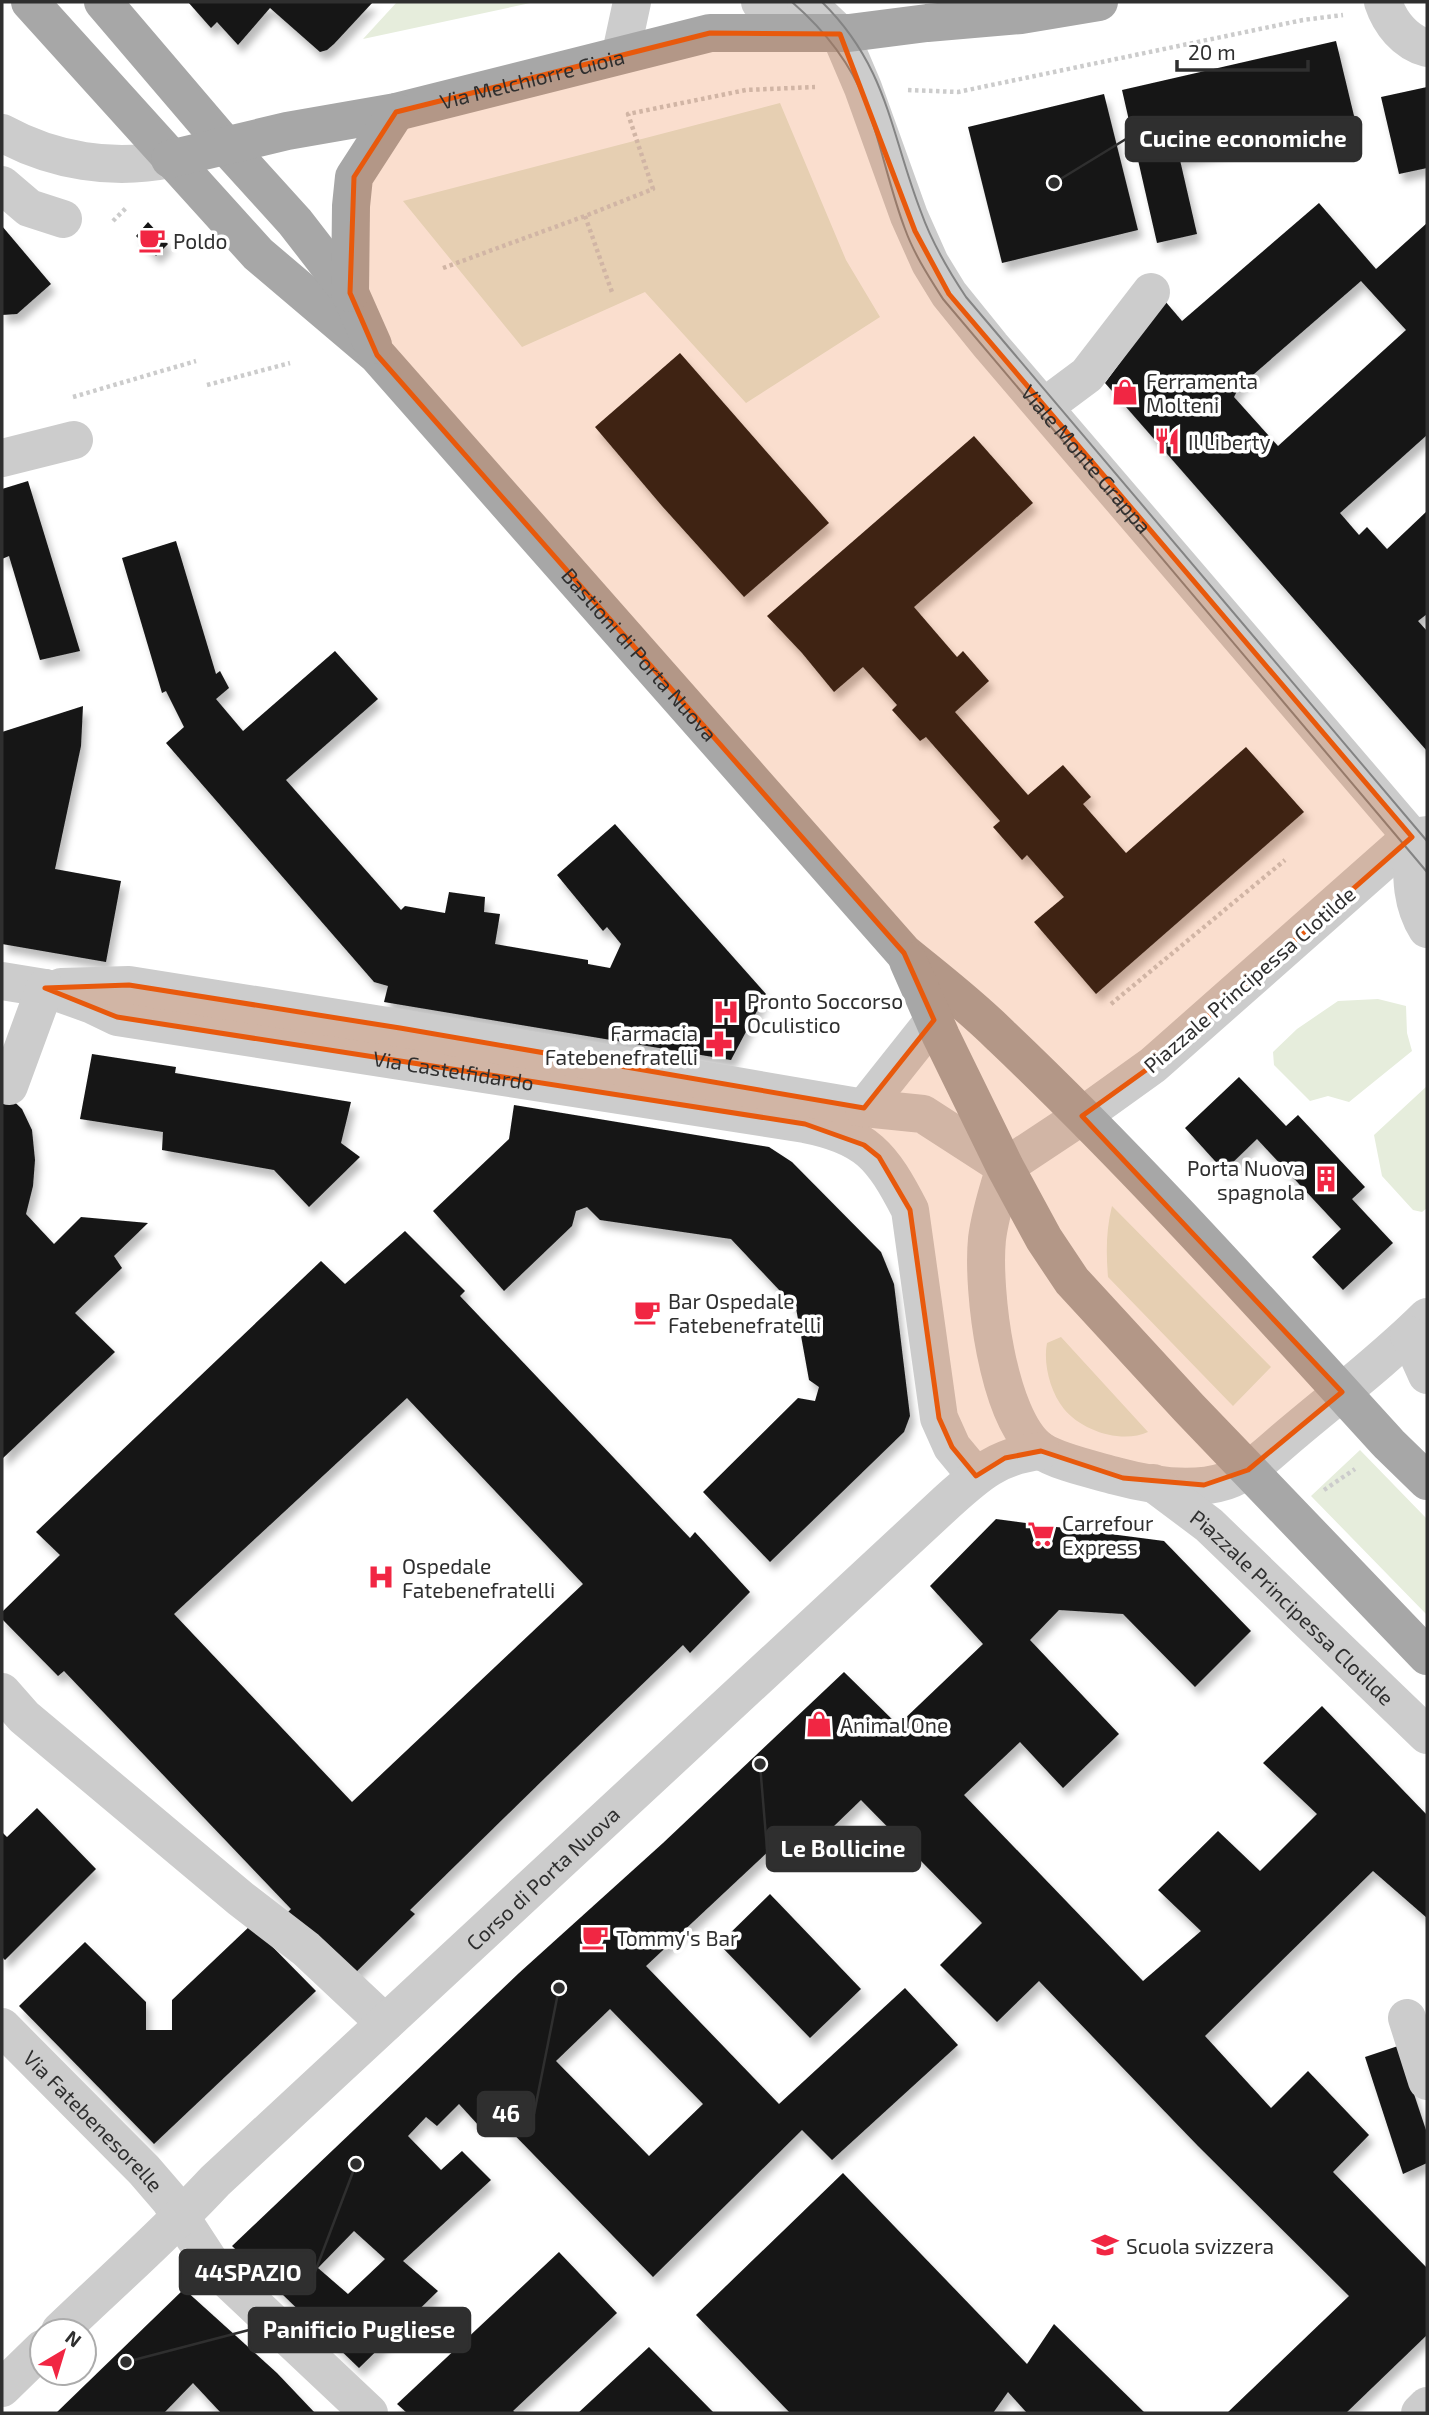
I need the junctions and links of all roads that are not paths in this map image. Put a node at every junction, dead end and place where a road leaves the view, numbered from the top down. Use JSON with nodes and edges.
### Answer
{"nodes":[{"id":1,"x":30,"y":2,"type":"edge"},
{"id":2,"x":103,"y":2,"type":"edge"},
{"id":3,"x":632,"y":2,"type":"edge"},
{"id":4,"x":760,"y":2,"type":"edge"},
{"id":5,"x":806,"y":2,"type":"edge"},
{"id":6,"x":871,"y":2,"type":"edge"},
{"id":7,"x":1099,"y":2,"type":"edge"},
{"id":8,"x":1385,"y":6,"type":"edge"},
{"id":9,"x":840,"y":34,"type":"junction"},
{"id":10,"x":1427,"y":48,"type":"edge"},
{"id":11,"x":621,"y":53,"type":"junction"},
{"id":12,"x":396,"y":112,"type":"junction"},
{"id":13,"x":2,"y":133,"type":"edge"},
{"id":14,"x":226,"y":146,"type":"junction"},
{"id":15,"x":170,"y":159,"type":"junction"},
{"id":16,"x":2,"y":184,"type":"edge"},
{"id":17,"x":64,"y":219,"type":"dead end"},
{"id":18,"x":1151,"y":292,"type":"dead end"},
{"id":19,"x":349,"y":293,"type":"junction"},
{"id":20,"x":377,"y":355,"type":"junction"},
{"id":21,"x":1044,"y":407,"type":"junction"},
{"id":22,"x":74,"y":440,"type":"dead end"},
{"id":23,"x":2,"y":458,"type":"edge"},
{"id":24,"x":1422,"y":842,"type":"edge"},
{"id":25,"x":1427,"y":929,"type":"edge"},
{"id":26,"x":904,"y":953,"type":"junction"},
{"id":27,"x":2,"y":981,"type":"edge"},
{"id":28,"x":45,"y":988,"type":"junction"},
{"id":29,"x":933,"y":1020,"type":"junction"},
{"id":30,"x":9,"y":1086,"type":"dead end"},
{"id":31,"x":1082,"y":1116,"type":"junction"},
{"id":32,"x":864,"y":1126,"type":"junction"},
{"id":33,"x":1005,"y":1167,"type":"junction"},
{"id":34,"x":1418,"y":1326,"type":"edge"},
{"id":35,"x":1427,"y":1375,"type":"edge"},
{"id":36,"x":1342,"y":1392,"type":"junction"},
{"id":37,"x":1041,"y":1451,"type":"junction"},
{"id":38,"x":1248,"y":1470,"type":"junction"},
{"id":39,"x":976,"y":1476,"type":"junction"},
{"id":40,"x":1427,"y":1481,"type":"edge"},
{"id":41,"x":1153,"y":1483,"type":"junction"},
{"id":42,"x":1427,"y":1656,"type":"edge"},
{"id":43,"x":2,"y":1692,"type":"edge"},
{"id":44,"x":1427,"y":1735,"type":"edge"},
{"id":45,"x":1407,"y":2018,"type":"dead end"},
{"id":46,"x":385,"y":2023,"type":"junction"},
{"id":47,"x":3,"y":2031,"type":"edge"},
{"id":48,"x":1427,"y":2081,"type":"edge"},
{"id":49,"x":180,"y":2219,"type":"junction"},
{"id":50,"x":74,"y":2317,"type":"edge"},
{"id":51,"x":28,"y":2363,"type":"edge"},
{"id":52,"x":2,"y":2388,"type":"edge"},
{"id":53,"x":1427,"y":2406,"type":"edge"},
{"id":54,"x":369,"y":2413,"type":"edge"},
{"id":55,"x":1420,"y":2413,"type":"edge"}],
"edges":[{"from":1,"to":15,"type":"main road","name":"Bastioni di Porta Nuova"},
{"from":2,"to":14,"type":"main road","name":"Bastioni di Porta Nuova"},
{"from":3,"to":11,"type":"street"},
{"from":4,"to":9,"type":"street"},
{"from":5,"to":9,"type":"street","name":"Viale Monte Grappa"},
{"from":6,"to":9,"type":"main road"},
{"from":7,"to":9,"type":"main road","name":"Via Melchiorre Gioia"},
{"from":8,"to":10,"type":"street"},
{"from":9,"to":11,"type":"main road","name":"Via Melchiorre Gioia"},
{"from":9,"to":21,"type":"street","name":"Viale Monte Grappa"},
{"from":11,"to":12,"type":"main road","name":"Via Melchiorre Gioia"},
{"from":12,"to":14,"type":"main road","name":"Via Melchiorre Gioia"},
{"from":12,"to":19,"type":"main road"},
{"from":13,"to":15,"type":"street"},
{"from":14,"to":15,"type":"main road"},
{"from":14,"to":19,"type":"main road","name":"Bastioni di Porta Nuova"},
{"from":15,"to":20,"type":"main road","name":"Bastioni di Porta Nuova"},
{"from":16,"to":17,"type":"street"},
{"from":18,"to":21,"type":"street"},
{"from":19,"to":20,"type":"main road","name":"Bastioni di Porta Nuova"},
{"from":20,"to":26,"type":"main road","name":"Bastioni di Porta Nuova"},
{"from":21,"to":24,"type":"street","name":"Viale Monte Grappa"},
{"from":22,"to":23,"type":"street"},
{"from":24,"to":25,"type":"street"},
{"from":24,"to":31,"type":"street","name":"Piazzale Principessa Clotilde"},
{"from":26,"to":29,"type":"main road","name":"Bastioni di Porta Nuova"},
{"from":26,"to":31,"type":"main road","name":"Bastioni di Porta Nuova"},
{"from":27,"to":28,"type":"street","name":"Via Castelfidardo"},
{"from":28,"to":30,"type":"street"},
{"from":28,"to":32,"type":"street","name":"Via Castelfidardo"},
{"from":29,"to":32,"type":"street"},
{"from":29,"to":33,"type":"main road","name":"Bastioni di Porta Nuova"},
{"from":31,"to":33,"type":"street","name":"Piazzale Principessa Clotilde"},
{"from":31,"to":36,"type":"main road"},
{"from":32,"to":33,"type":"street","name":"Via Castelfidardo"},
{"from":32,"to":39,"type":"street"},
{"from":33,"to":37,"type":"street"},
{"from":33,"to":38,"type":"main road"},
{"from":34,"to":35,"type":"street","name":"Piazzale Principessa Clotilde"},
{"from":34,"to":36,"type":"street","name":"Piazzale Principessa Clotilde"},
{"from":36,"to":38,"type":"street","name":"Piazzale Principessa Clotilde"},
{"from":36,"to":40,"type":"main road"},
{"from":37,"to":39,"type":"street","name":"Corso di Porta Nuova"},
{"from":37,"to":41,"type":"street","name":"Piazzale Principessa Clotilde"},
{"from":38,"to":41,"type":"street","name":"Piazzale Principessa Clotilde"},
{"from":38,"to":42,"type":"main road"},
{"from":39,"to":46,"type":"street","name":"Corso di Porta Nuova"},
{"from":41,"to":44,"type":"street","name":"Piazzale Principessa Clotilde"},
{"from":43,"to":46,"type":"street"},
{"from":45,"to":48,"type":"street"},
{"from":46,"to":49,"type":"street","name":"Corso di Porta Nuova"},
{"from":47,"to":49,"type":"street","name":"Via Fatebenesorelle"},
{"from":49,"to":50,"type":"street","name":"Corso di Porta Nuova"},
{"from":49,"to":54,"type":"street","name":"Via Fatebenesorelle"},
{"from":51,"to":52,"type":"street"},
{"from":53,"to":55,"type":"street"}]}
